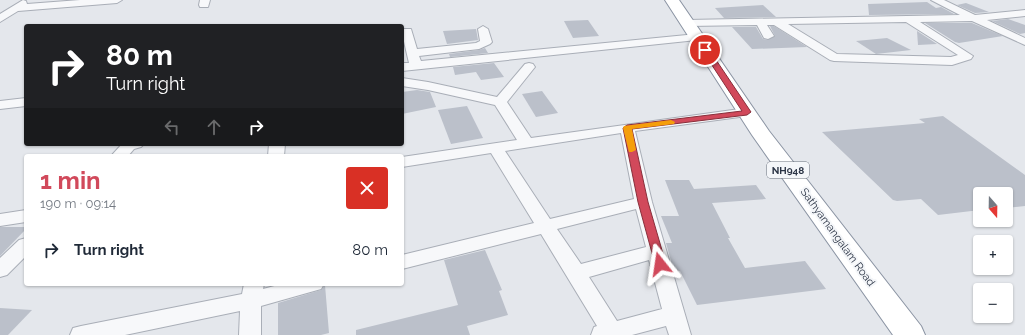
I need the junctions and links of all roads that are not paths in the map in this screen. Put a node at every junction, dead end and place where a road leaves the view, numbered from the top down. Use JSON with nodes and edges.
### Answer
{"nodes":[{"id":1,"x":27,"y":0,"type":"edge"},
{"id":2,"x":117,"y":0,"type":"edge"},
{"id":3,"x":672,"y":0,"type":"edge"},
{"id":4,"x":936,"y":0,"type":"edge"},
{"id":5,"x":16,"y":8,"type":"junction"},
{"id":6,"x":1025,"y":13,"type":"edge"},
{"id":7,"x":0,"y":18,"type":"edge"},
{"id":8,"x":973,"y":18,"type":"junction"},
{"id":9,"x":908,"y":19,"type":"junction"},
{"id":10,"x":760,"y":21,"type":"junction"},
{"id":11,"x":775,"y":21,"type":"junction"},
{"id":12,"x":483,"y":29,"type":"dead end"},
{"id":13,"x":692,"y":30,"type":"junction"},
{"id":14,"x":407,"y":31,"type":"dead end"},
{"id":15,"x":768,"y":36,"type":"dead end"},
{"id":16,"x":1025,"y":42,"type":"edge"},
{"id":17,"x":413,"y":53,"type":"junction"},
{"id":18,"x":416,"y":66,"type":"junction"},
{"id":19,"x":404,"y":67,"type":"edge"},
{"id":20,"x":529,"y":67,"type":"dead end"},
{"id":21,"x":404,"y":82,"type":"edge"},
{"id":22,"x":24,"y":102,"type":"edge"},
{"id":23,"x":500,"y":102,"type":"junction"},
{"id":24,"x":0,"y":105,"type":"edge"},
{"id":25,"x":747,"y":112,"type":"junction"},
{"id":26,"x":627,"y":128,"type":"junction"},
{"id":27,"x":527,"y":143,"type":"junction"},
{"id":28,"x":495,"y":148,"type":"junction"},
{"id":29,"x":404,"y":162,"type":"edge"},
{"id":30,"x":643,"y":202,"type":"junction"},
{"id":31,"x":24,"y":216,"type":"edge"},
{"id":32,"x":0,"y":220,"type":"edge"},
{"id":33,"x":546,"y":226,"type":"junction"},
{"id":34,"x":24,"y":247,"type":"edge"},
{"id":35,"x":657,"y":252,"type":"junction"},
{"id":36,"x":404,"y":262,"type":"edge"},
{"id":37,"x":0,"y":270,"type":"edge"},
{"id":38,"x":576,"y":274,"type":"junction"},
{"id":39,"x":310,"y":286,"type":"edge"},
{"id":40,"x":250,"y":315,"type":"edge"},
{"id":41,"x":677,"y":325,"type":"edge"},
{"id":42,"x":606,"y":333,"type":"edge"},
{"id":43,"x":82,"y":335,"type":"edge"},
{"id":44,"x":910,"y":335,"type":"edge"}],
"edges":[{"from":1,"to":5,"type":"street"},
{"from":2,"to":5,"type":"street"},
{"from":3,"to":13,"type":"highway","name":"Sathyamangalam Road","number":"NH948"},
{"from":4,"to":8,"type":"street"},
{"from":5,"to":7,"type":"street"},
{"from":6,"to":8,"type":"street"},
{"from":8,"to":9,"type":"street"},
{"from":8,"to":16,"type":"street"},
{"from":9,"to":11,"type":"street"},
{"from":9,"to":11,"type":"street"},
{"from":10,"to":11,"type":"street"},
{"from":10,"to":13,"type":"street"},
{"from":10,"to":15,"type":"street"},
{"from":12,"to":17,"type":"street"},
{"from":13,"to":18,"type":"street"},
{"from":13,"to":25,"type":"highway","name":"Sathyamangalam Road","number":"NH948"},
{"from":14,"to":17,"type":"street"},
{"from":17,"to":18,"type":"street"},
{"from":18,"to":19,"type":"street"},
{"from":20,"to":23,"type":"street"},
{"from":21,"to":23,"type":"street"},
{"from":22,"to":24,"type":"street"},
{"from":23,"to":27,"type":"street"},
{"from":25,"to":26,"type":"street"},
{"from":25,"to":44,"type":"highway","name":"Sathyamangalam Road","number":"NH948"},
{"from":26,"to":27,"type":"street"},
{"from":26,"to":30,"type":"street"},
{"from":27,"to":28,"type":"street"},
{"from":28,"to":29,"type":"street"},
{"from":28,"to":33,"type":"street"},
{"from":30,"to":33,"type":"street"},
{"from":30,"to":35,"type":"street"},
{"from":31,"to":32,"type":"street"},
{"from":33,"to":36,"type":"street"},
{"from":33,"to":38,"type":"street"},
{"from":34,"to":37,"type":"street"},
{"from":35,"to":38,"type":"street"},
{"from":35,"to":41,"type":"street"},
{"from":38,"to":42,"type":"street"},
{"from":39,"to":40,"type":"street"},
{"from":40,"to":43,"type":"street"},
{"from":41,"to":42,"type":"street"}]}
